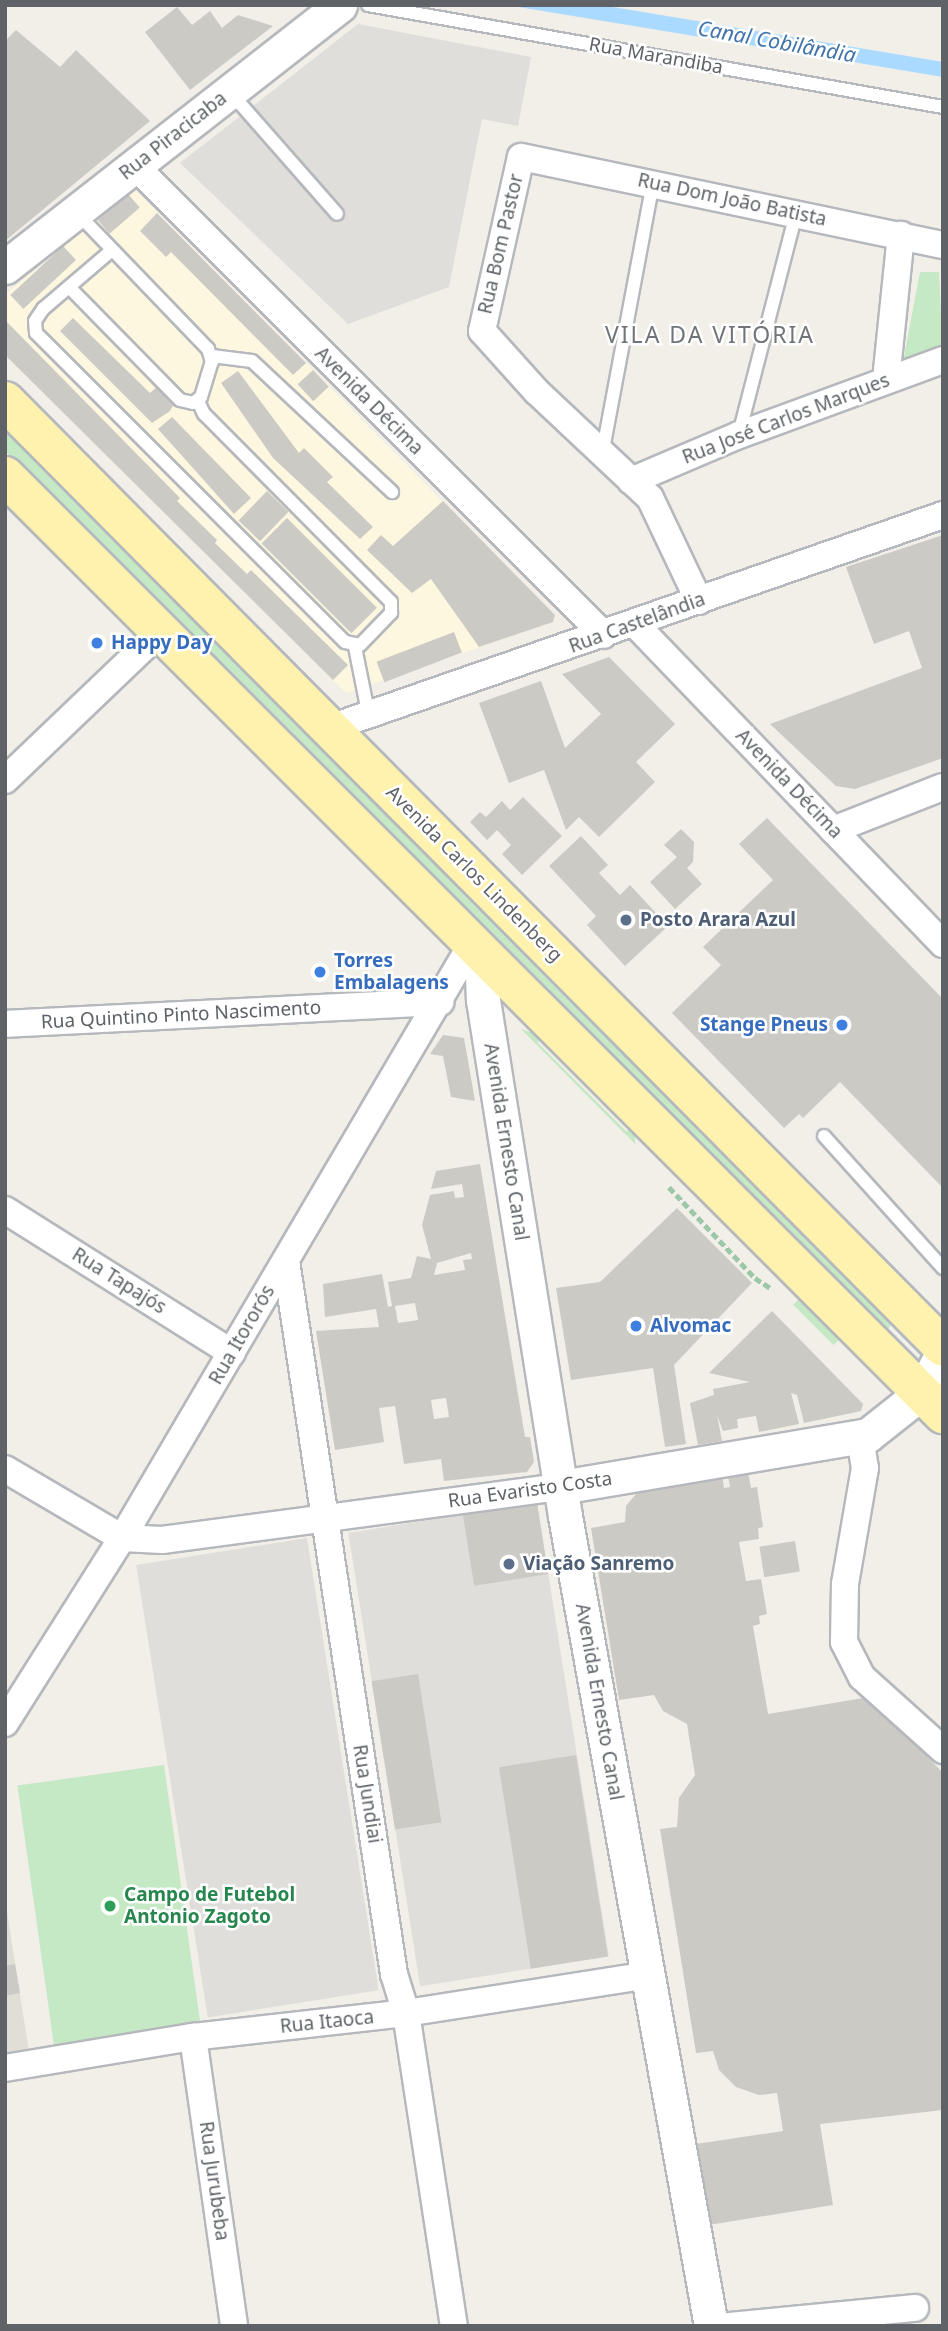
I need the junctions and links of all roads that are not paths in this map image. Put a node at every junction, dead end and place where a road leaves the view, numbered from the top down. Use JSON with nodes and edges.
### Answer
{"nodes":[{"id":1,"x":341,"y":5,"type":"edge"},
{"id":2,"x":368,"y":5,"type":"edge"},
{"id":3,"x":230,"y":92,"type":"junction"},
{"id":4,"x":943,"y":107,"type":"edge"},
{"id":5,"x":521,"y":157,"type":"joint"},
{"id":6,"x":135,"y":166,"type":"junction"},
{"id":7,"x":653,"y":183,"type":"junction"},
{"id":8,"x":76,"y":212,"type":"junction"},
{"id":9,"x":337,"y":214,"type":"dead end"},
{"id":10,"x":796,"y":214,"type":"junction"},
{"id":11,"x":901,"y":235,"type":"junction"},
{"id":12,"x":113,"y":250,"type":"junction"},
{"id":13,"x":941,"y":250,"type":"edge"},
{"id":14,"x":5,"y":267,"type":"edge"},
{"id":15,"x":69,"y":287,"type":"junction"},
{"id":16,"x":212,"y":356,"type":"junction"},
{"id":17,"x":943,"y":360,"type":"edge"},
{"id":18,"x":886,"y":380,"type":"junction"},
{"id":19,"x":5,"y":401,"type":"edge"},
{"id":20,"x":198,"y":401,"type":"junction"},
{"id":21,"x":738,"y":435,"type":"junction"},
{"id":22,"x":602,"y":456,"type":"junction"},
{"id":23,"x":5,"y":476,"type":"edge"},
{"id":24,"x":631,"y":481,"type":"junction"},
{"id":25,"x":392,"y":492,"type":"dead end"},
{"id":26,"x":943,"y":515,"type":"edge"},
{"id":27,"x":699,"y":601,"type":"junction"},
{"id":28,"x":635,"y":624,"type":"junction"},
{"id":29,"x":161,"y":631,"type":"junction"},
{"id":30,"x":604,"y":635,"type":"junction"},
{"id":31,"x":355,"y":646,"type":"junction"},
{"id":32,"x":369,"y":717,"type":"junction"},
{"id":33,"x":330,"y":728,"type":"junction"},
{"id":34,"x":5,"y":780,"type":"edge"},
{"id":35,"x":943,"y":788,"type":"edge"},
{"id":36,"x":833,"y":830,"type":"junction"},
{"id":37,"x":943,"y":944,"type":"edge"},
{"id":38,"x":477,"y":947,"type":"junction"},
{"id":39,"x":440,"y":1002,"type":"junction"},
{"id":40,"x":5,"y":1024,"type":"edge"},
{"id":41,"x":824,"y":1136,"type":"dead end"},
{"id":42,"x":5,"y":1210,"type":"edge"},
{"id":43,"x":285,"y":1261,"type":"junction"},
{"id":44,"x":943,"y":1268,"type":"edge"},
{"id":45,"x":943,"y":1350,"type":"edge"},
{"id":46,"x":232,"y":1353,"type":"junction"},
{"id":47,"x":932,"y":1403,"type":"edge"},
{"id":48,"x":860,"y":1437,"type":"junction"},
{"id":49,"x":5,"y":1469,"type":"edge"},
{"id":50,"x":561,"y":1486,"type":"junction"},
{"id":51,"x":325,"y":1520,"type":"junction"},
{"id":52,"x":122,"y":1538,"type":"junction"},
{"id":53,"x":5,"y":1723,"type":"edge"},
{"id":54,"x":943,"y":1750,"type":"edge"},
{"id":55,"x":648,"y":1975,"type":"junction"},
{"id":56,"x":406,"y":2013,"type":"junction"},
{"id":57,"x":193,"y":2037,"type":"junction"},
{"id":58,"x":5,"y":2068,"type":"edge"},
{"id":59,"x":915,"y":2308,"type":"dead end"},
{"id":60,"x":234,"y":2326,"type":"edge"},
{"id":61,"x":454,"y":2326,"type":"edge"},
{"id":62,"x":711,"y":2326,"type":"edge"},
{"id":63,"x":730,"y":2326,"type":"edge"}],
"edges":[{"from":1,"to":3,"type":"street","name":"Rua Piracicaba"},
{"from":2,"to":4,"type":"lane","name":"Rua Marandiba"},
{"from":3,"to":6,"type":"street","name":"Rua Piracicaba"},
{"from":3,"to":9,"type":"lane"},
{"from":5,"to":7,"type":"street","name":"Rua Dom João Batista"},
{"from":5,"to":22,"type":"street","name":"Rua Bom Pastor"},
{"from":6,"to":8,"type":"street","name":"Rua Piracicaba"},
{"from":6,"to":30,"type":"street","name":"Avenida Décima"},
{"from":7,"to":10,"type":"street","name":"Rua Dom João Batista"},
{"from":7,"to":22,"type":"lane"},
{"from":8,"to":12,"type":"lane"},
{"from":8,"to":14,"type":"street","name":"Rua Piracicaba"},
{"from":10,"to":11,"type":"street","name":"Rua Dom João Batista"},
{"from":10,"to":21,"type":"lane"},
{"from":11,"to":13,"type":"street","name":"Rua Dom João Batista"},
{"from":11,"to":18,"type":"street"},
{"from":12,"to":15,"type":"lane"},
{"from":12,"to":16,"type":"lane"},
{"from":15,"to":20,"type":"lane"},
{"from":15,"to":31,"type":"lane"},
{"from":16,"to":20,"type":"lane"},
{"from":16,"to":25,"type":"lane"},
{"from":17,"to":18,"type":"street","name":"Rua José Carlos Marques"},
{"from":18,"to":21,"type":"street","name":"Rua José Carlos Marques"},
{"from":19,"to":33,"type":"main road","name":"Avenida Carlos Lindenberg"},
{"from":20,"to":31,"type":"lane"},
{"from":21,"to":24,"type":"street","name":"Rua José Carlos Marques"},
{"from":22,"to":24,"type":"street"},
{"from":23,"to":29,"type":"main road"},
{"from":24,"to":27,"type":"street"},
{"from":26,"to":27,"type":"street","name":"Rua Castelândia"},
{"from":27,"to":28,"type":"street","name":"Rua Castelândia"},
{"from":28,"to":30,"type":"street","name":"Rua Castelândia"},
{"from":28,"to":36,"type":"street","name":"Avenida Décima"},
{"from":29,"to":34,"type":"street"},
{"from":29,"to":38,"type":"main road"},
{"from":30,"to":32,"type":"street","name":"Rua Castelândia"},
{"from":31,"to":32,"type":"lane"},
{"from":32,"to":33,"type":"street","name":"Rua Castelândia"},
{"from":33,"to":45,"type":"main road","name":"Avenida Carlos Lindenberg"},
{"from":35,"to":36,"type":"street"},
{"from":36,"to":37,"type":"street","name":"Avenida Décima"},
{"from":38,"to":39,"type":"street","name":"Rua Itororós"},
{"from":38,"to":47,"type":"main road"},
{"from":38,"to":50,"type":"street","name":"Avenida Ernesto Canal"},
{"from":39,"to":40,"type":"street","name":"Rua Quintino Pinto Nascimento"},
{"from":39,"to":43,"type":"street","name":"Rua Itororós"},
{"from":41,"to":44,"type":"lane"},
{"from":42,"to":46,"type":"street","name":"Rua Tapajós"},
{"from":43,"to":46,"type":"street","name":"Rua Itororós"},
{"from":43,"to":51,"type":"street","name":"Rua Jundiai"},
{"from":45,"to":47,"type":"street","name":"Rua Evaristo Costa"},
{"from":46,"to":52,"type":"street","name":"Rua Itororós"},
{"from":47,"to":48,"type":"street","name":"Rua Evaristo Costa"},
{"from":48,"to":50,"type":"street","name":"Rua Evaristo Costa"},
{"from":48,"to":54,"type":"street"},
{"from":49,"to":52,"type":"street"},
{"from":50,"to":51,"type":"street","name":"Rua Evaristo Costa"},
{"from":50,"to":55,"type":"street","name":"Avenida Ernesto Canal"},
{"from":51,"to":52,"type":"street","name":"Rua Evaristo Costa"},
{"from":51,"to":56,"type":"street","name":"Rua Jundiai"},
{"from":52,"to":53,"type":"street","name":"Rua Itororós"},
{"from":55,"to":56,"type":"street","name":"Rua Itaoca"},
{"from":55,"to":62,"type":"street","name":"Avenida Ernesto Canal"},
{"from":56,"to":57,"type":"street","name":"Rua Itaoca"},
{"from":56,"to":61,"type":"street","name":"Rua Jundiai"},
{"from":57,"to":58,"type":"street","name":"Rua Itaoca"},
{"from":57,"to":60,"type":"street","name":"Rua Jurubeba"},
{"from":59,"to":63,"type":"street"}]}
